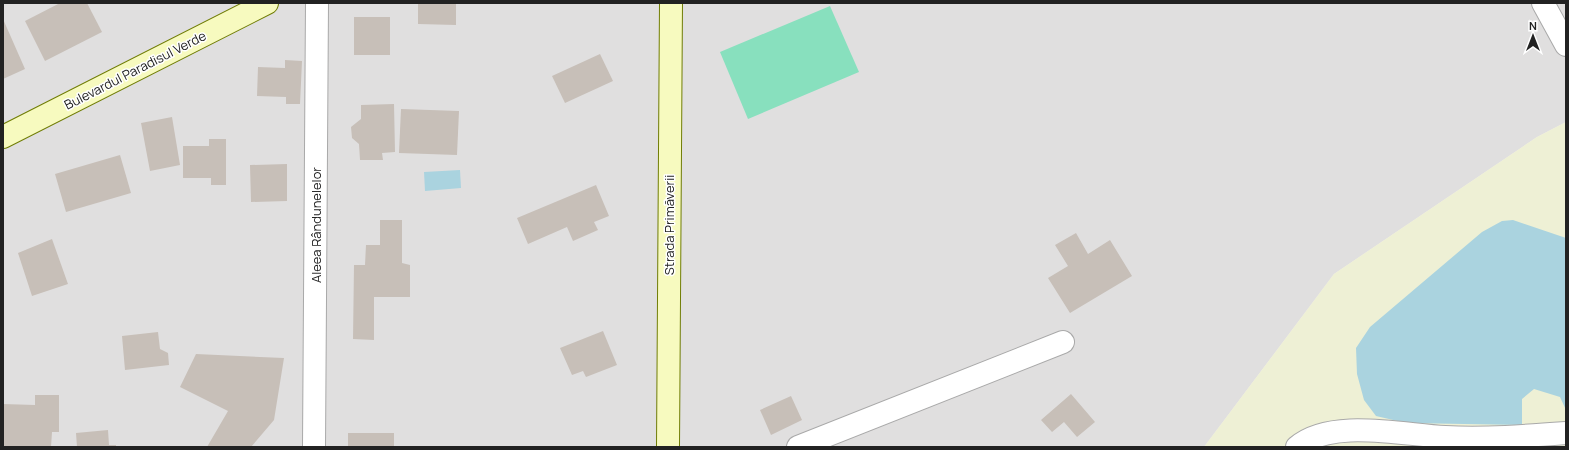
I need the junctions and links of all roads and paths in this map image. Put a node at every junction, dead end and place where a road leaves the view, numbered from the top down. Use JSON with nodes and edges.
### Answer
{"nodes":[{"id":1,"x":266,"y":3,"type":"edge"},
{"id":2,"x":317,"y":3,"type":"edge"},
{"id":3,"x":671,"y":3,"type":"edge"},
{"id":4,"x":1543,"y":3,"type":"edge"},
{"id":5,"x":1566,"y":45,"type":"edge"},
{"id":6,"x":3,"y":137,"type":"edge"},
{"id":7,"x":1063,"y":342,"type":"dead end"},
{"id":8,"x":1566,"y":433,"type":"edge"},
{"id":9,"x":314,"y":447,"type":"edge"},
{"id":10,"x":668,"y":447,"type":"edge"},
{"id":11,"x":798,"y":447,"type":"edge"},
{"id":12,"x":1297,"y":447,"type":"edge"}],
"edges":[{"from":1,"to":6,"type":"main road","name":"Bulevardul Paradisul Verde"},
{"from":2,"to":9,"type":"street","name":"Aleea Rândunelelor"},
{"from":3,"to":10,"type":"main road","name":"Strada Primăverii"},
{"from":4,"to":5,"type":"street"},
{"from":7,"to":11,"type":"street"},
{"from":8,"to":12,"type":"street"}]}
